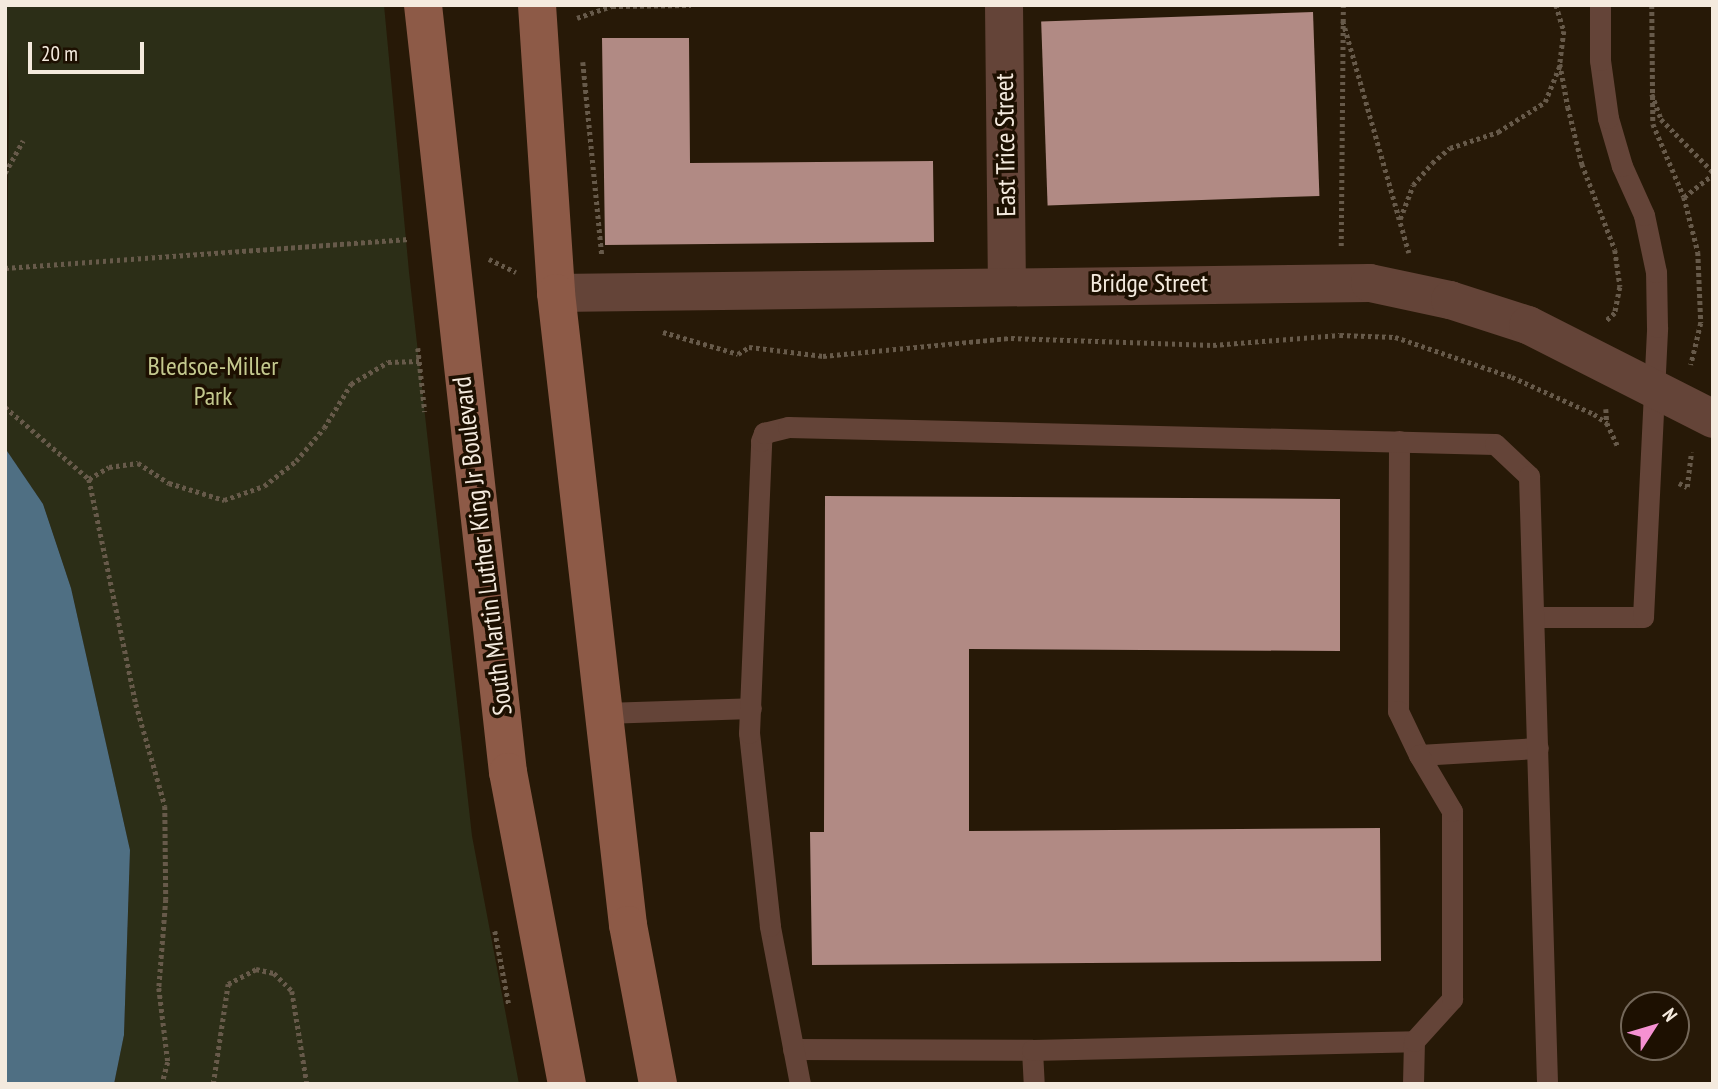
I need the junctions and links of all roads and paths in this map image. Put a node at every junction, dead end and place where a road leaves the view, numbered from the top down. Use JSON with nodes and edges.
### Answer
{"nodes":[{"id":1,"x":423,"y":5,"type":"edge"},
{"id":2,"x":537,"y":5,"type":"edge"},
{"id":3,"x":691,"y":5,"type":"edge"},
{"id":4,"x":1004,"y":5,"type":"edge"},
{"id":5,"x":1343,"y":5,"type":"edge"},
{"id":6,"x":1556,"y":5,"type":"edge"},
{"id":7,"x":1600,"y":5,"type":"edge"},
{"id":8,"x":1652,"y":5,"type":"edge"},
{"id":9,"x":1343,"y":21,"type":"junction"},
{"id":10,"x":572,"y":23,"type":"dead end"},
{"id":11,"x":582,"y":48,"type":"dead end"},
{"id":12,"x":1560,"y":64,"type":"junction"},
{"id":13,"x":1650,"y":87,"type":"junction"},
{"id":14,"x":23,"y":141,"type":"dead end"},
{"id":15,"x":5,"y":173,"type":"edge"},
{"id":16,"x":1713,"y":173,"type":"edge"},
{"id":17,"x":1684,"y":197,"type":"junction"},
{"id":18,"x":1400,"y":219,"type":"junction"},
{"id":19,"x":446,"y":236,"type":"junction"},
{"id":20,"x":1409,"y":254,"type":"junction"},
{"id":21,"x":5,"y":268,"type":"edge"},
{"id":22,"x":1418,"y":276,"type":"junction"},
{"id":23,"x":1341,"y":282,"type":"junction"},
{"id":24,"x":1007,"y":284,"type":"junction"},
{"id":25,"x":606,"y":292,"type":"junction"},
{"id":26,"x":556,"y":293,"type":"junction"},
{"id":27,"x":1603,"y":324,"type":"dead end"},
{"id":28,"x":1340,"y":334,"type":"junction"},
{"id":29,"x":693,"y":344,"type":"dead end"},
{"id":30,"x":1437,"y":351,"type":"junction"},
{"id":31,"x":419,"y":361,"type":"dead end"},
{"id":32,"x":1694,"y":377,"type":"dead end"},
{"id":33,"x":1651,"y":387,"type":"junction"},
{"id":34,"x":5,"y":407,"type":"edge"},
{"id":35,"x":1713,"y":419,"type":"edge"},
{"id":36,"x":1399,"y":441,"type":"junction"},
{"id":37,"x":1648,"y":471,"type":"junction"},
{"id":38,"x":89,"y":479,"type":"junction"},
{"id":39,"x":1687,"y":487,"type":"dead end"},
{"id":40,"x":1534,"y":617,"type":"junction"},
{"id":41,"x":751,"y":708,"type":"junction"},
{"id":42,"x":604,"y":713,"type":"junction"},
{"id":43,"x":1538,"y":748,"type":"junction"},
{"id":44,"x":1419,"y":755,"type":"junction"},
{"id":45,"x":1414,"y":1041,"type":"junction"},
{"id":46,"x":793,"y":1049,"type":"junction"},
{"id":47,"x":1032,"y":1050,"type":"junction"},
{"id":48,"x":163,"y":1084,"type":"edge"},
{"id":49,"x":213,"y":1084,"type":"edge"},
{"id":50,"x":307,"y":1084,"type":"edge"},
{"id":51,"x":567,"y":1084,"type":"edge"},
{"id":52,"x":658,"y":1084,"type":"edge"},
{"id":53,"x":800,"y":1084,"type":"edge"},
{"id":54,"x":1034,"y":1084,"type":"edge"},
{"id":55,"x":1413,"y":1084,"type":"edge"},
{"id":56,"x":1548,"y":1084,"type":"edge"}],
"edges":[{"from":1,"to":19,"type":"main road","name":"South Martin Luther King Jr Boulevard"},
{"from":2,"to":26,"type":"main road"},
{"from":3,"to":10,"type":"path"},
{"from":4,"to":24,"type":"street","name":"East Trice Street"},
{"from":5,"to":9,"type":"path"},
{"from":6,"to":12,"type":"path"},
{"from":7,"to":33,"type":"lane"},
{"from":8,"to":13,"type":"path"},
{"from":9,"to":18,"type":"path"},
{"from":9,"to":23,"type":"path"},
{"from":11,"to":25,"type":"path"},
{"from":12,"to":18,"type":"path"},
{"from":12,"to":27,"type":"path"},
{"from":13,"to":16,"type":"path"},
{"from":13,"to":17,"type":"path"},
{"from":14,"to":15,"type":"path"},
{"from":16,"to":17,"type":"path"},
{"from":17,"to":32,"type":"path"},
{"from":18,"to":20,"type":"path"},
{"from":19,"to":21,"type":"path"},
{"from":19,"to":51,"type":"main road","name":"South Martin Luther King Jr Boulevard"},
{"from":20,"to":22,"type":"path"},
{"from":20,"to":22,"type":"path"},
{"from":22,"to":23,"type":"street","name":"Bridge Street"},
{"from":22,"to":30,"type":"path"},
{"from":22,"to":33,"type":"street","name":"Bridge Street"},
{"from":23,"to":24,"type":"street","name":"Bridge Street"},
{"from":23,"to":28,"type":"path"},
{"from":24,"to":25,"type":"street","name":"Bridge Street"},
{"from":25,"to":26,"type":"street","name":"Bridge Street"},
{"from":26,"to":42,"type":"main road"},
{"from":28,"to":29,"type":"path"},
{"from":28,"to":30,"type":"path"},
{"from":30,"to":37,"type":"path"},
{"from":31,"to":38,"type":"path"},
{"from":33,"to":35,"type":"street","name":"Bridge Street"},
{"from":33,"to":37,"type":"lane"},
{"from":34,"to":38,"type":"path"},
{"from":36,"to":40,"type":"lane"},
{"from":36,"to":41,"type":"lane"},
{"from":36,"to":44,"type":"lane"},
{"from":37,"to":39,"type":"path"},
{"from":37,"to":40,"type":"lane"},
{"from":38,"to":48,"type":"path"},
{"from":40,"to":43,"type":"lane"},
{"from":41,"to":42,"type":"lane"},
{"from":41,"to":46,"type":"lane"},
{"from":42,"to":52,"type":"main road"},
{"from":43,"to":44,"type":"lane"},
{"from":43,"to":56,"type":"lane"},
{"from":44,"to":45,"type":"lane"},
{"from":45,"to":47,"type":"lane"},
{"from":45,"to":55,"type":"lane"},
{"from":46,"to":47,"type":"lane"},
{"from":46,"to":53,"type":"lane"},
{"from":47,"to":54,"type":"lane"},
{"from":49,"to":50,"type":"path"}]}
